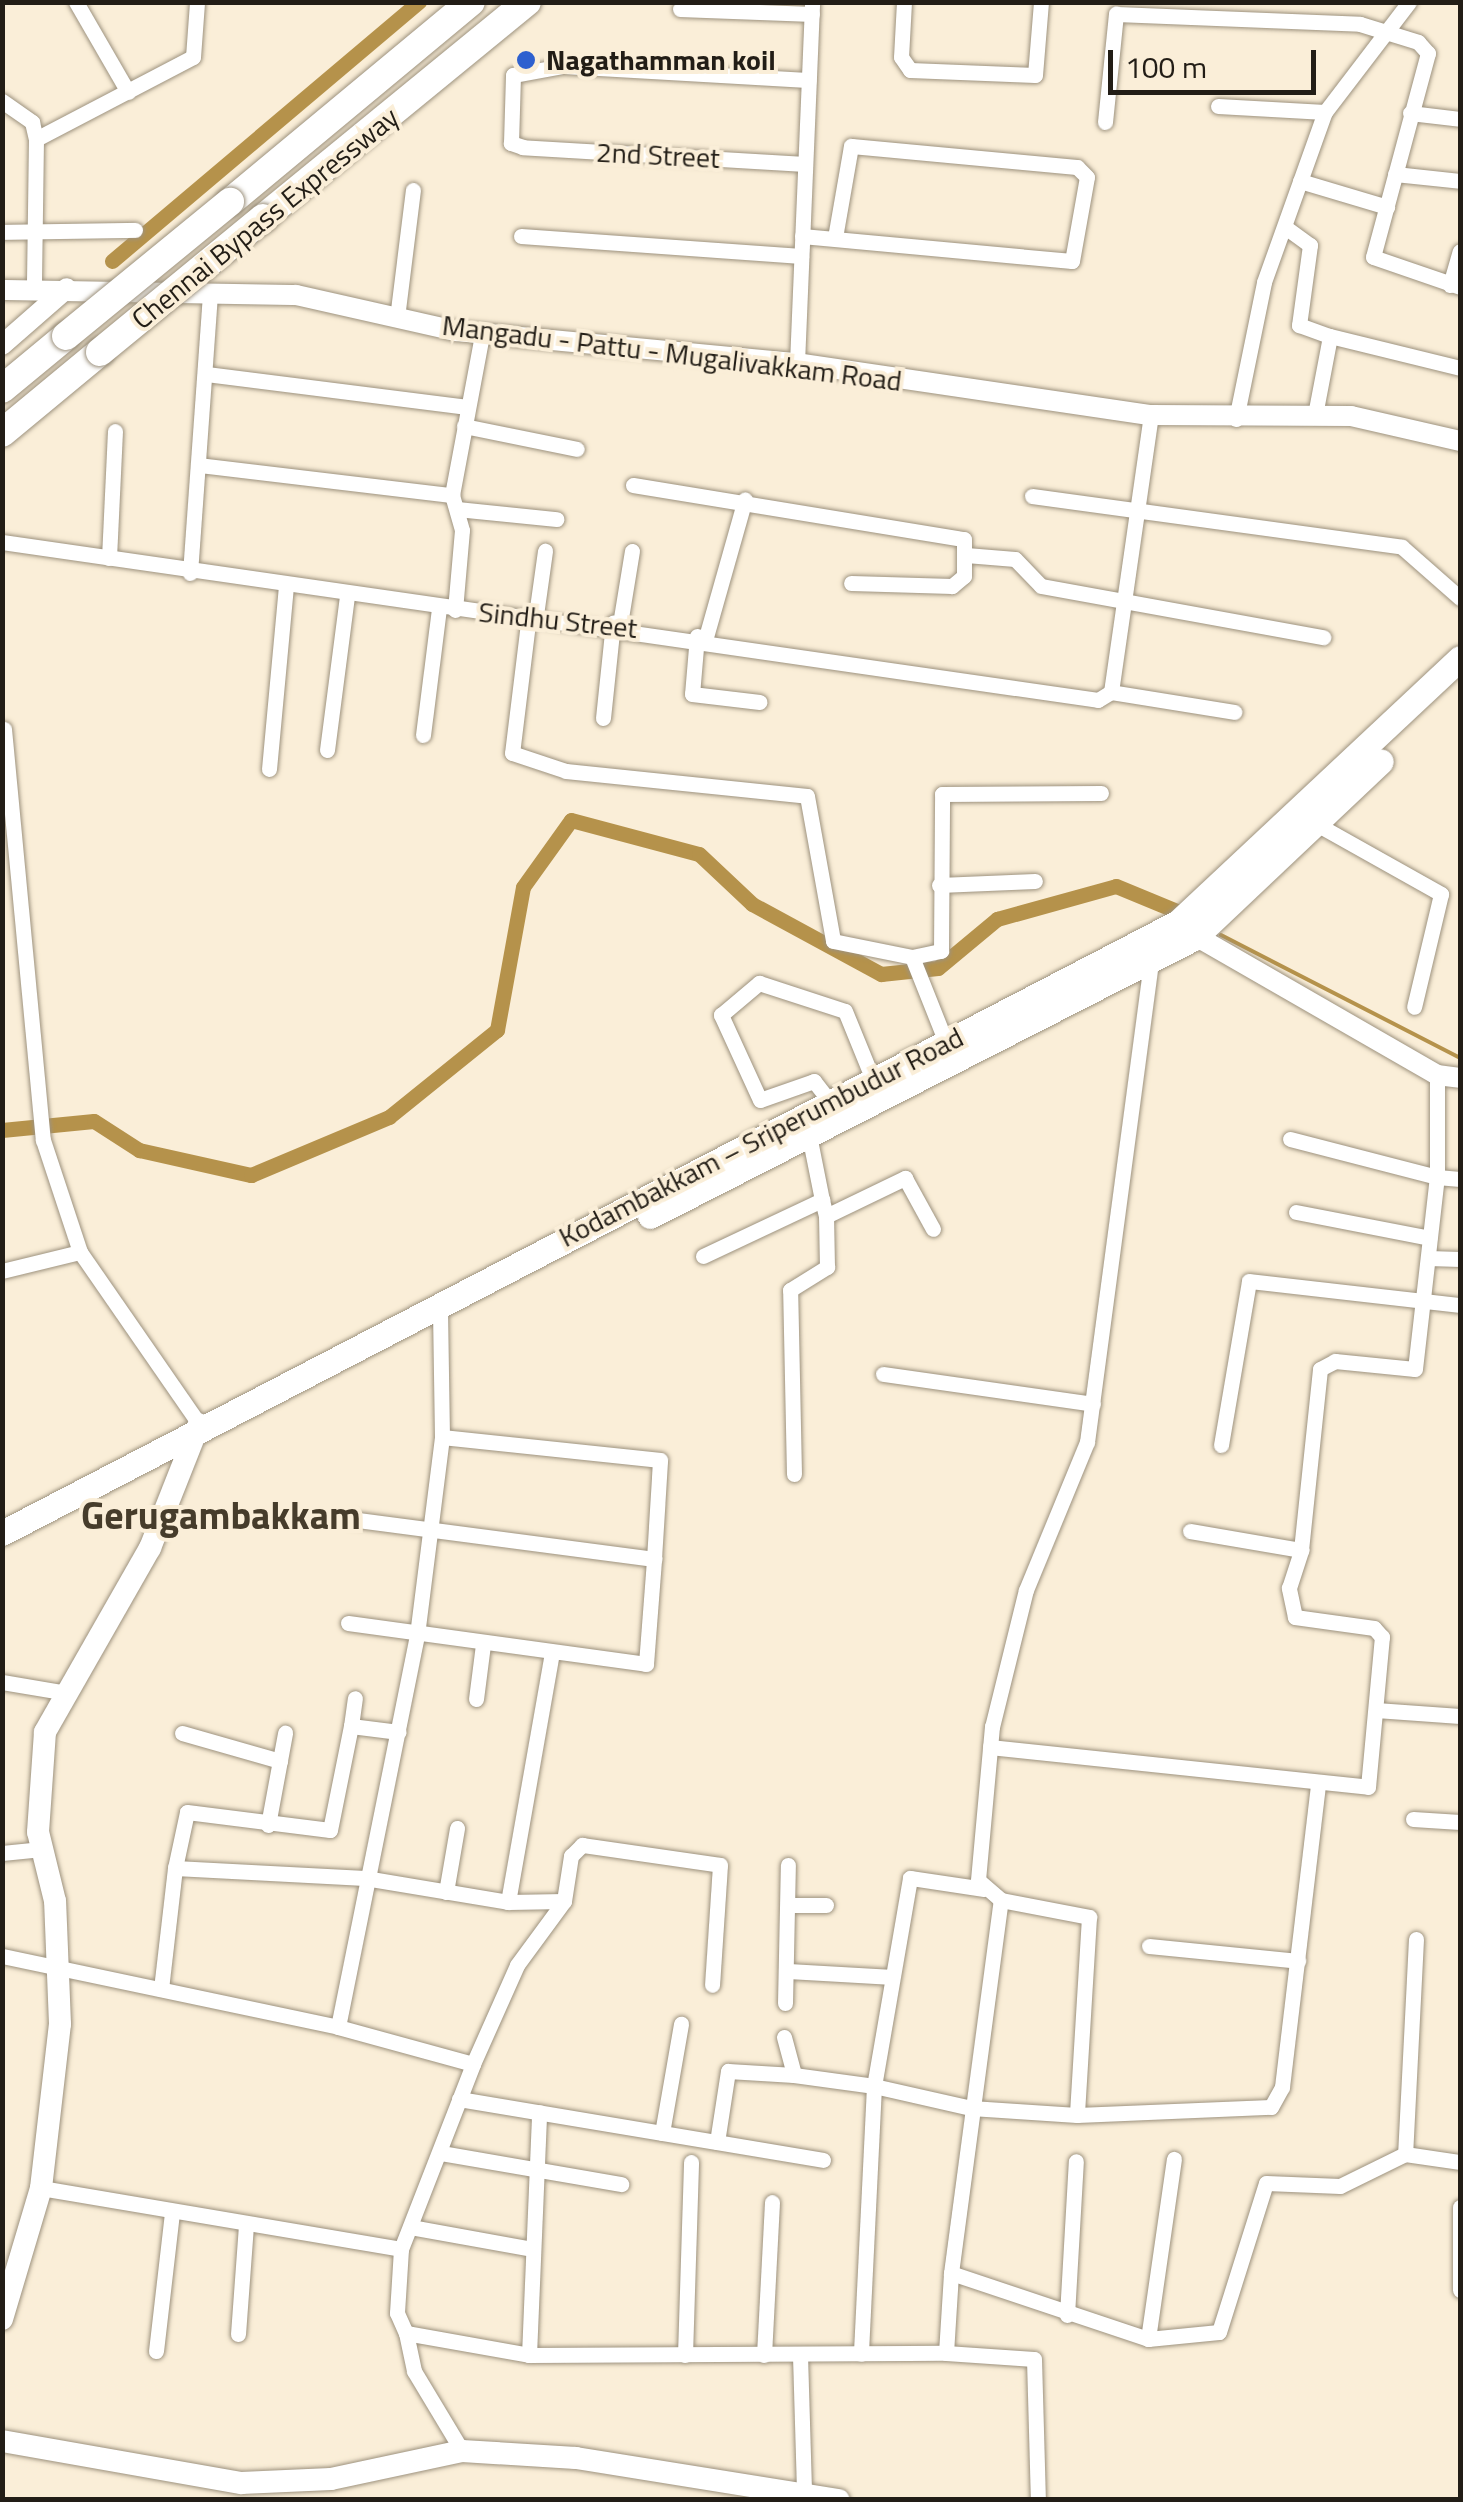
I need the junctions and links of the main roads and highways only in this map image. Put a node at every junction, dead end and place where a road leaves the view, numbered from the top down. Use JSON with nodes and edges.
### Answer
{"nodes":[{"id":1,"x":471,"y":2,"type":"edge"},
{"id":2,"x":527,"y":2,"type":"edge"},
{"id":3,"x":2,"y":389,"type":"edge"},
{"id":4,"x":2,"y":432,"type":"edge"},
{"id":5,"x":1460,"y":658,"type":"edge"},
{"id":6,"x":1460,"y":677,"type":"edge"},
{"id":7,"x":1186,"y":930,"type":"junction"},
{"id":8,"x":949,"y":1052,"type":"junction"},
{"id":9,"x":807,"y":1127,"type":"junction"},
{"id":10,"x":194,"y":1435,"type":"junction"},
{"id":11,"x":2,"y":1533,"type":"edge"},
{"id":12,"x":2,"y":1546,"type":"edge"},
{"id":13,"x":4,"y":2304,"type":"edge"},
{"id":14,"x":2,"y":2441,"type":"edge"},
{"id":15,"x":240,"y":2491,"type":"edge"},
{"id":16,"x":745,"y":2493,"type":"edge"},
{"id":17,"x":839,"y":2500,"type":"edge"}],
"edges":[{"from":1,"to":3,"type":"highway","name":"Chennai Bypass Expressway","bridge":true},
{"from":2,"to":4,"type":"highway","name":"Chennai Bypass Expressway","bridge":true},
{"from":5,"to":7,"type":"main road","name":"Kodambakkam – Sriperumbudur Road"},
{"from":6,"to":7,"type":"main road","name":"Kodambakkam – Sriperumbudur Road"},
{"from":7,"to":8,"type":"main road","name":"Kodambakkam – Sriperumbudur Road"},
{"from":7,"to":8,"type":"main road","name":"Kodambakkam – Sriperumbudur Road"},
{"from":8,"to":9,"type":"main road","name":"Kodambakkam – Sriperumbudur Road"},
{"from":8,"to":9,"type":"main road","name":"Kodambakkam – Sriperumbudur Road"},
{"from":9,"to":10,"type":"main road","name":"Kodambakkam – Sriperumbudur Road"},
{"from":10,"to":11,"type":"main road","name":"Kodambakkam – Sriperumbudur Road"},
{"from":10,"to":12,"type":"main road","name":"Kodambakkam – Sriperumbudur Road"},
{"from":10,"to":13,"type":"main road"},
{"from":14,"to":15,"type":"main road"},
{"from":15,"to":16,"type":"main road"},
{"from":16,"to":17,"type":"main road"}]}
